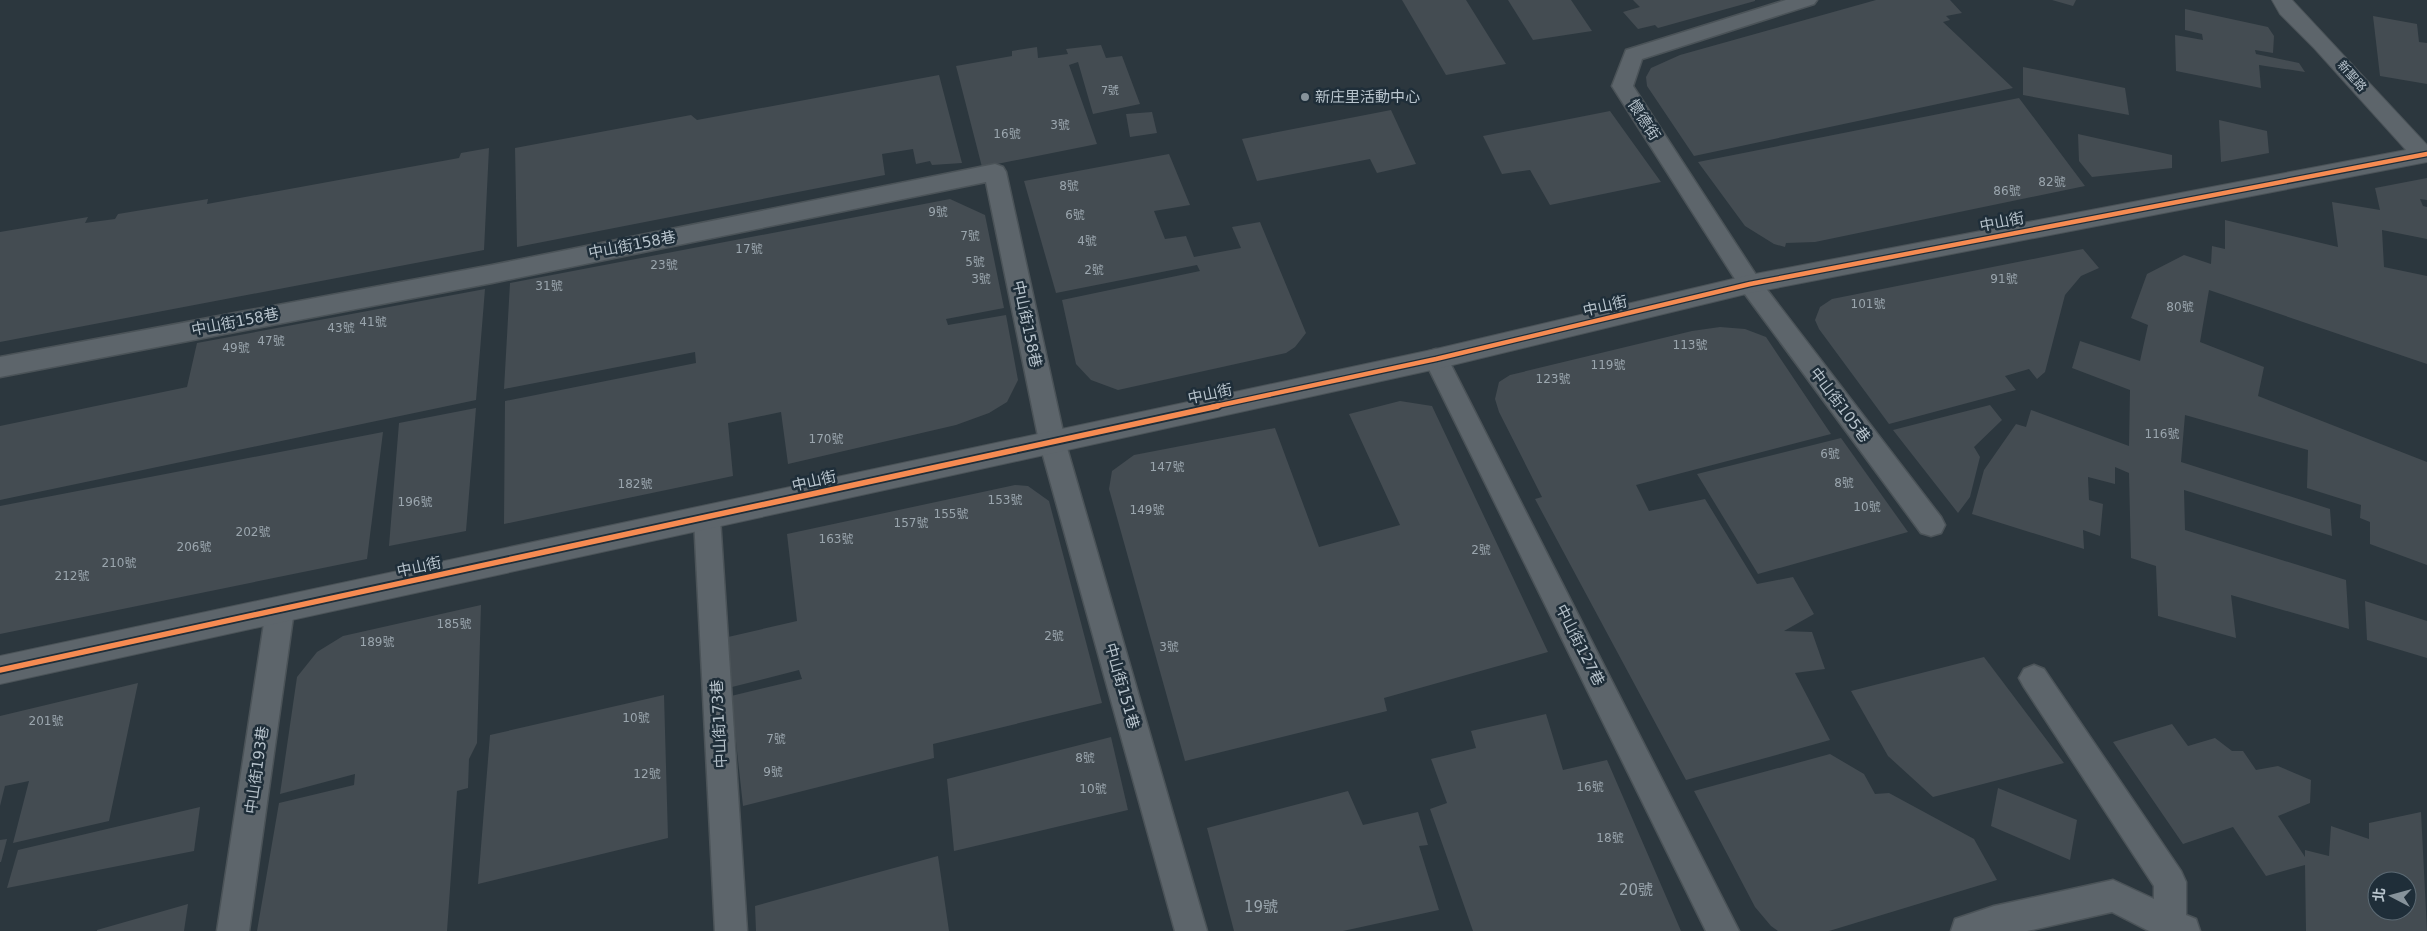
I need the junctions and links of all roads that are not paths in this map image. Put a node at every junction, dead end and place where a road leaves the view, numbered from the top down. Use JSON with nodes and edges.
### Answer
{"nodes":[{"id":1,"x":1806,"y":0,"type":"edge"},
{"id":2,"x":2282,"y":0,"type":"edge"},
{"id":3,"x":2424,"y":153,"type":"edge"},
{"id":4,"x":1750,"y":284,"type":"junction"},
{"id":5,"x":1436,"y":359,"type":"junction"},
{"id":6,"x":0,"y":367,"type":"edge"},
{"id":7,"x":1052,"y":441,"type":"junction"},
{"id":8,"x":707,"y":518,"type":"junction"},
{"id":9,"x":1931,"y":525,"type":"dead end"},
{"id":10,"x":280,"y":610,"type":"junction"},
{"id":11,"x":0,"y":670,"type":"edge"},
{"id":12,"x":2034,"y":678,"type":"dead end"},
{"id":13,"x":2177,"y":927,"type":"edge"},
{"id":14,"x":233,"y":931,"type":"edge"},
{"id":15,"x":731,"y":931,"type":"edge"},
{"id":16,"x":1191,"y":931,"type":"edge"},
{"id":17,"x":1723,"y":931,"type":"edge"},
{"id":18,"x":1967,"y":931,"type":"edge"}],
"edges":[{"from":1,"to":4,"type":"lane","name":"懷德街"},
{"from":2,"to":3,"type":"street","name":"新聖路"},
{"from":3,"to":4,"type":"street","name":"中山街"},
{"from":4,"to":5,"type":"street","name":"中山街"},
{"from":4,"to":9,"type":"lane","name":"中山街105巷"},
{"from":5,"to":7,"type":"street","name":"中山街"},
{"from":5,"to":17,"type":"lane","name":"中山街127巷"},
{"from":6,"to":7,"type":"lane","name":"中山街158巷"},
{"from":7,"to":8,"type":"street","name":"中山街"},
{"from":7,"to":16,"type":"lane","name":"中山街151巷"},
{"from":8,"to":10,"type":"street","name":"中山街"},
{"from":8,"to":15,"type":"lane","name":"中山街173巷"},
{"from":10,"to":11,"type":"street","name":"中山街"},
{"from":10,"to":14,"type":"lane","name":"中山街193巷"},
{"from":12,"to":13,"type":"lane"},
{"from":13,"to":18,"type":"lane"}]}
